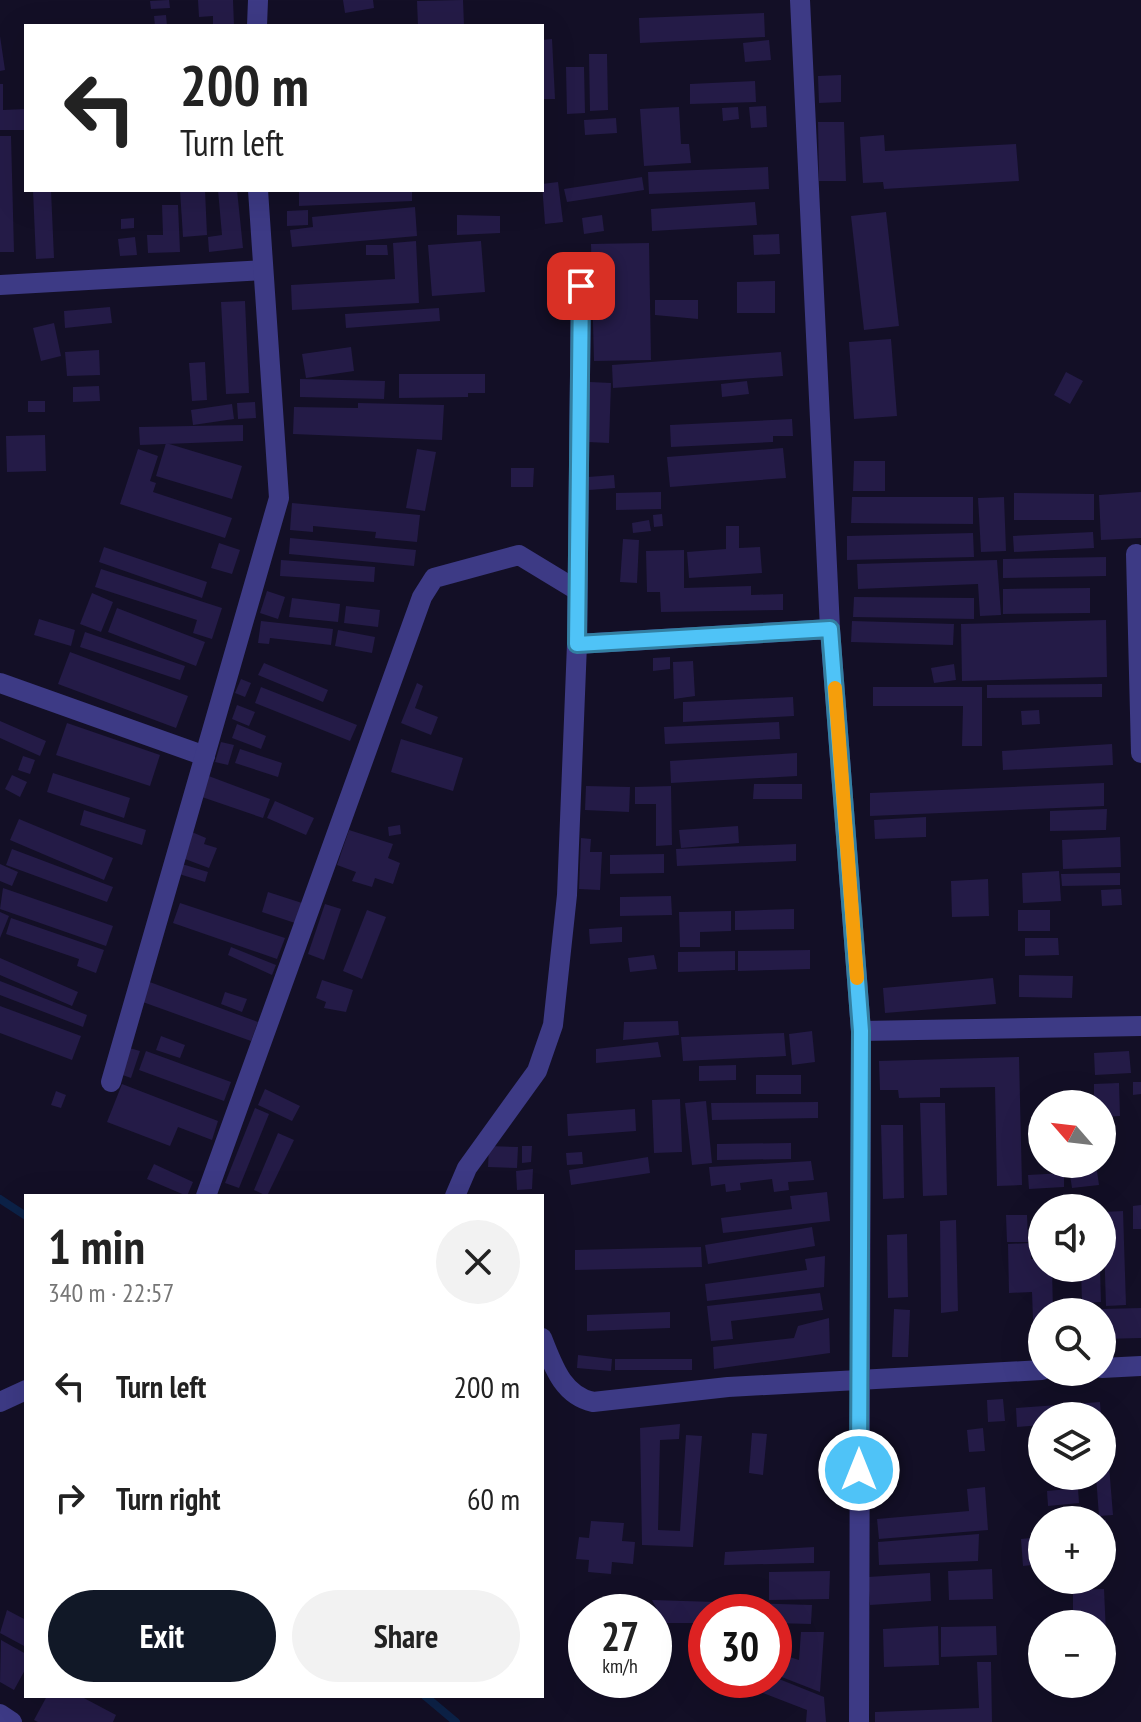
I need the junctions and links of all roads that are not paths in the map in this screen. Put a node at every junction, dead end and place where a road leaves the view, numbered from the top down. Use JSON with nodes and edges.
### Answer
{"nodes":[{"id":1,"x":258,"y":0,"type":"edge"},
{"id":2,"x":800,"y":0,"type":"edge"},
{"id":3,"x":257,"y":24,"type":"edge"},
{"id":4,"x":258,"y":192,"type":"edge"},
{"id":5,"x":263,"y":270,"type":"junction"},
{"id":6,"x":0,"y":285,"type":"edge"},
{"id":7,"x":581,"y":286,"type":"dead end"},
{"id":8,"x":1136,"y":554,"type":"dead end"},
{"id":9,"x":575,"y":589,"type":"junction"},
{"id":10,"x":830,"y":629,"type":"junction"},
{"id":11,"x":577,"y":644,"type":"junction"},
{"id":12,"x":0,"y":683,"type":"edge"},
{"id":13,"x":1141,"y":753,"type":"edge"},
{"id":14,"x":205,"y":756,"type":"junction"},
{"id":15,"x":1141,"y":1026,"type":"edge"},
{"id":16,"x":861,"y":1031,"type":"junction"},
{"id":17,"x":111,"y":1082,"type":"dead end"},
{"id":18,"x":207,"y":1194,"type":"edge"},
{"id":19,"x":456,"y":1194,"type":"edge"},
{"id":20,"x":544,"y":1342,"type":"edge"},
{"id":21,"x":1141,"y":1366,"type":"edge"},
{"id":22,"x":1116,"y":1367,"type":"edge"},
{"id":23,"x":1028,"y":1371,"type":"edge"},
{"id":24,"x":859,"y":1378,"type":"junction"},
{"id":25,"x":24,"y":1391,"type":"edge"},
{"id":26,"x":0,"y":1402,"type":"edge"},
{"id":27,"x":0,"y":1714,"type":"edge"},
{"id":28,"x":12,"y":1722,"type":"edge"},
{"id":29,"x":859,"y":1722,"type":"edge"}],
"edges":[{"from":1,"to":3,"type":"street"},
{"from":2,"to":10,"type":"street"},
{"from":4,"to":5,"type":"street"},
{"from":5,"to":6,"type":"street"},
{"from":5,"to":14,"type":"street"},
{"from":7,"to":9,"type":"street"},
{"from":8,"to":13,"type":"street"},
{"from":9,"to":11,"type":"street"},
{"from":9,"to":18,"type":"street"},
{"from":10,"to":11,"type":"street"},
{"from":10,"to":16,"type":"street"},
{"from":11,"to":19,"type":"street"},
{"from":12,"to":14,"type":"street"},
{"from":14,"to":17,"type":"street"},
{"from":15,"to":16,"type":"street"},
{"from":16,"to":24,"type":"street"},
{"from":20,"to":24,"type":"street"},
{"from":21,"to":22,"type":"street"},
{"from":23,"to":24,"type":"street"},
{"from":24,"to":29,"type":"street"},
{"from":25,"to":26,"type":"street"},
{"from":27,"to":28,"type":"street"}]}
